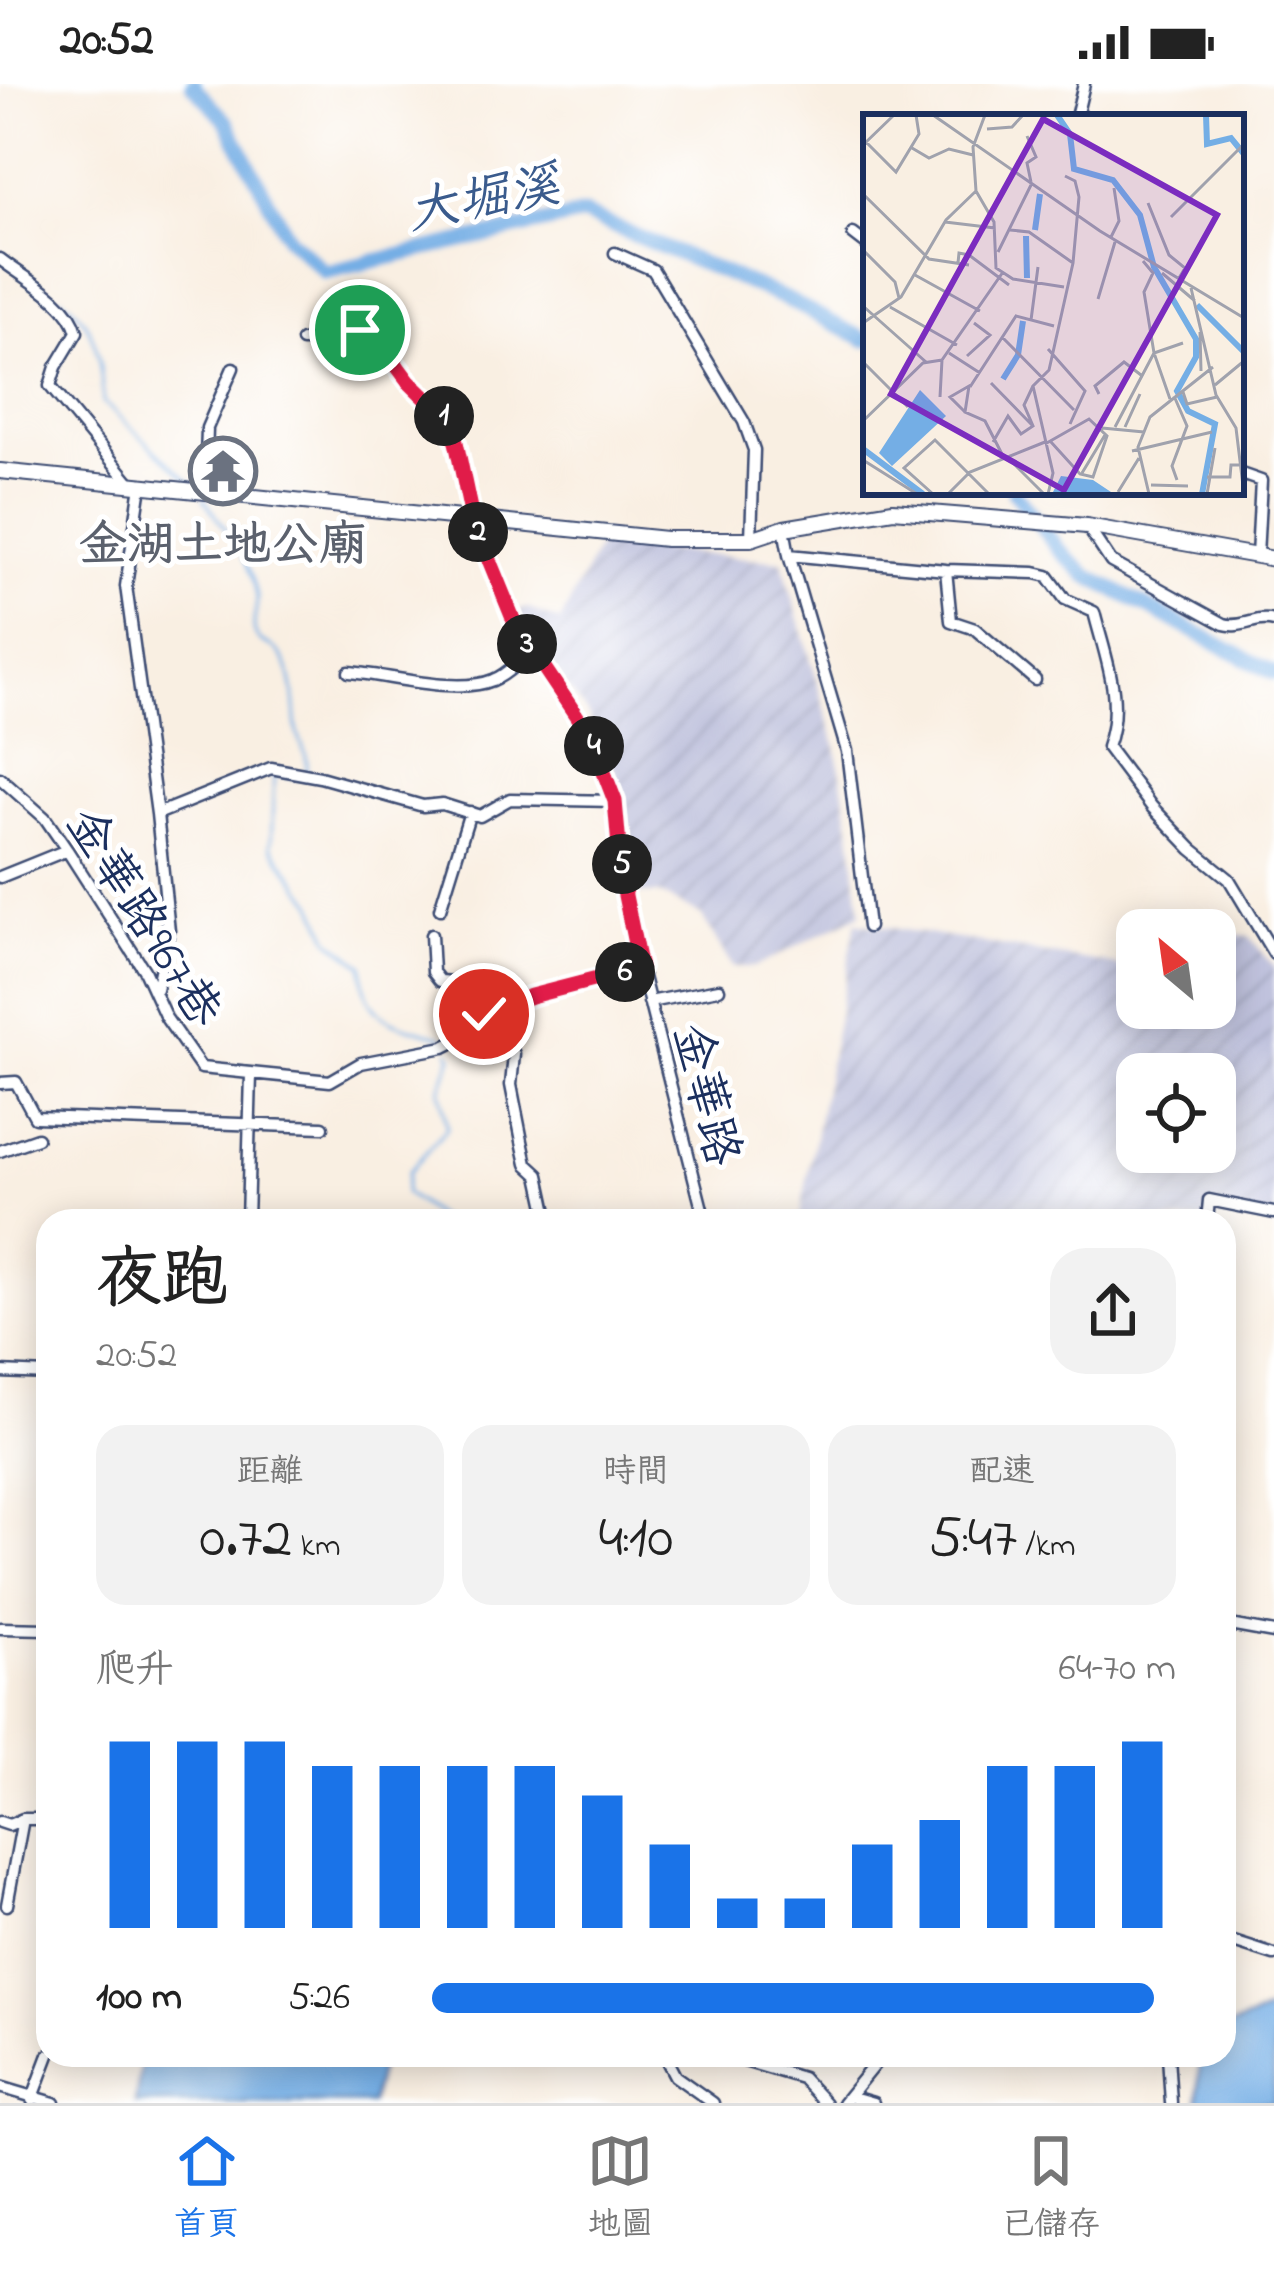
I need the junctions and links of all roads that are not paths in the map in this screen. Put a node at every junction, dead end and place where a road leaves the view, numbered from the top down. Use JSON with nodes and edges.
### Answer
{"nodes":[{"id":1,"x":1084,"y":84,"type":"edge"},
{"id":2,"x":1077,"y":114,"type":"edge"},
{"id":3,"x":853,"y":233,"type":"dead end"},
{"id":4,"x":863,"y":241,"type":"edge"},
{"id":5,"x":615,"y":253,"type":"dead end"},
{"id":6,"x":0,"y":259,"type":"edge"},
{"id":7,"x":302,"y":340,"type":"dead end"},
{"id":8,"x":233,"y":368,"type":"dead end"},
{"id":9,"x":0,"y":471,"type":"edge"},
{"id":10,"x":1244,"y":475,"type":"edge"},
{"id":11,"x":136,"y":485,"type":"junction"},
{"id":12,"x":200,"y":491,"type":"junction"},
{"id":13,"x":472,"y":518,"type":"junction"},
{"id":14,"x":1087,"y":526,"type":"junction"},
{"id":15,"x":784,"y":528,"type":"junction"},
{"id":16,"x":752,"y":539,"type":"junction"},
{"id":17,"x":789,"y":555,"type":"junction"},
{"id":18,"x":1257,"y":556,"type":"junction"},
{"id":19,"x":1274,"y":559,"type":"edge"},
{"id":20,"x":946,"y":570,"type":"junction"},
{"id":21,"x":1274,"y":621,"type":"edge"},
{"id":22,"x":532,"y":652,"type":"junction"},
{"id":23,"x":349,"y":672,"type":"dead end"},
{"id":24,"x":1035,"y":680,"type":"dead end"},
{"id":25,"x":0,"y":778,"type":"edge"},
{"id":26,"x":615,"y":801,"type":"junction"},
{"id":27,"x":470,"y":812,"type":"junction"},
{"id":28,"x":157,"y":814,"type":"junction"},
{"id":29,"x":67,"y":850,"type":"junction"},
{"id":30,"x":0,"y":877,"type":"edge"},
{"id":31,"x":440,"y":909,"type":"dead end"},
{"id":32,"x":868,"y":927,"type":"dead end"},
{"id":33,"x":430,"y":935,"type":"dead end"},
{"id":34,"x":1270,"y":938,"type":"edge"},
{"id":35,"x":1274,"y":955,"type":"edge"},
{"id":36,"x":640,"y":968,"type":"junction"},
{"id":37,"x":156,"y":989,"type":"junction"},
{"id":38,"x":719,"y":989,"type":"dead end"},
{"id":39,"x":649,"y":1003,"type":"junction"},
{"id":40,"x":484,"y":1014,"type":"junction"},
{"id":41,"x":251,"y":1074,"type":"junction"},
{"id":42,"x":0,"y":1083,"type":"edge"},
{"id":43,"x":250,"y":1124,"type":"junction"},
{"id":44,"x":323,"y":1127,"type":"dead end"},
{"id":45,"x":38,"y":1138,"type":"dead end"},
{"id":46,"x":0,"y":1151,"type":"edge"},
{"id":47,"x":247,"y":1209,"type":"edge"},
{"id":48,"x":546,"y":1209,"type":"edge"},
{"id":49,"x":702,"y":1209,"type":"edge"},
{"id":50,"x":1208,"y":1209,"type":"edge"},
{"id":51,"x":1274,"y":1214,"type":"edge"},
{"id":52,"x":0,"y":1372,"type":"edge"},
{"id":53,"x":36,"y":1374,"type":"edge"},
{"id":54,"x":1236,"y":1626,"type":"edge"},
{"id":55,"x":0,"y":1628,"type":"edge"},
{"id":56,"x":36,"y":1629,"type":"edge"},
{"id":57,"x":1274,"y":1633,"type":"edge"},
{"id":58,"x":23,"y":1819,"type":"junction"},
{"id":59,"x":36,"y":1819,"type":"edge"},
{"id":60,"x":0,"y":1822,"type":"edge"},
{"id":61,"x":7,"y":1905,"type":"dead end"},
{"id":62,"x":1236,"y":1943,"type":"edge"},
{"id":63,"x":1274,"y":1955,"type":"edge"},
{"id":64,"x":45,"y":2067,"type":"edge"},
{"id":65,"x":671,"y":2067,"type":"edge"},
{"id":66,"x":765,"y":2067,"type":"edge"},
{"id":67,"x":872,"y":2067,"type":"edge"},
{"id":68,"x":1169,"y":2067,"type":"edge"},
{"id":69,"x":0,"y":2087,"type":"edge"},
{"id":70,"x":846,"y":2099,"type":"edge"},
{"id":71,"x":32,"y":2100,"type":"edge"},
{"id":72,"x":54,"y":2103,"type":"edge"},
{"id":73,"x":713,"y":2103,"type":"edge"},
{"id":74,"x":825,"y":2103,"type":"edge"},
{"id":75,"x":873,"y":2103,"type":"edge"},
{"id":76,"x":1171,"y":2103,"type":"edge"}],
"edges":[{"from":1,"to":2,"type":"street"},
{"from":3,"to":4,"type":"street"},
{"from":5,"to":16,"type":"street"},
{"from":6,"to":11,"type":"street"},
{"from":7,"to":13,"type":"street","name":"金華路"},
{"from":8,"to":12,"type":"street"},
{"from":9,"to":11,"type":"main road"},
{"from":10,"to":18,"type":"street"},
{"from":11,"to":12,"type":"main road"},
{"from":11,"to":28,"type":"street"},
{"from":12,"to":13,"type":"main road"},
{"from":13,"to":16,"type":"main road"},
{"from":13,"to":22,"type":"street","name":"金華路"},
{"from":14,"to":15,"type":"main road"},
{"from":14,"to":18,"type":"main road"},
{"from":14,"to":21,"type":"street"},
{"from":15,"to":16,"type":"main road"},
{"from":15,"to":17,"type":"street"},
{"from":17,"to":20,"type":"street"},
{"from":17,"to":32,"type":"street"},
{"from":18,"to":19,"type":"main road"},
{"from":20,"to":24,"type":"street"},
{"from":20,"to":34,"type":"street"},
{"from":22,"to":23,"type":"street"},
{"from":22,"to":26,"type":"street","name":"金華路"},
{"from":25,"to":29,"type":"street","name":"金華路967巷"},
{"from":26,"to":27,"type":"street"},
{"from":26,"to":36,"type":"street","name":"金華路"},
{"from":27,"to":28,"type":"street"},
{"from":27,"to":31,"type":"street"},
{"from":28,"to":37,"type":"street"},
{"from":29,"to":30,"type":"street"},
{"from":29,"to":37,"type":"street","name":"金華路967巷"},
{"from":33,"to":40,"type":"street"},
{"from":34,"to":35,"type":"street"},
{"from":36,"to":39,"type":"street","name":"金華路"},
{"from":36,"to":40,"type":"street","name":"金華路967巷"},
{"from":37,"to":41,"type":"street","name":"金華路967巷"},
{"from":38,"to":39,"type":"street"},
{"from":39,"to":49,"type":"street","name":"金華路"},
{"from":40,"to":41,"type":"street","name":"金華路967巷"},
{"from":40,"to":48,"type":"street"},
{"from":41,"to":43,"type":"street"},
{"from":42,"to":43,"type":"street"},
{"from":43,"to":44,"type":"street"},
{"from":43,"to":47,"type":"street"},
{"from":45,"to":46,"type":"street"},
{"from":50,"to":51,"type":"street"},
{"from":52,"to":53,"type":"street"},
{"from":54,"to":57,"type":"street"},
{"from":55,"to":56,"type":"street"},
{"from":58,"to":59,"type":"street"},
{"from":58,"to":60,"type":"street"},
{"from":58,"to":61,"type":"street"},
{"from":62,"to":63,"type":"street"},
{"from":64,"to":71,"type":"street"},
{"from":65,"to":73,"type":"street"},
{"from":66,"to":74,"type":"street"},
{"from":67,"to":70,"type":"street"},
{"from":68,"to":76,"type":"street"},
{"from":69,"to":71,"type":"street"},
{"from":70,"to":75,"type":"street"},
{"from":71,"to":72,"type":"street"}]}
